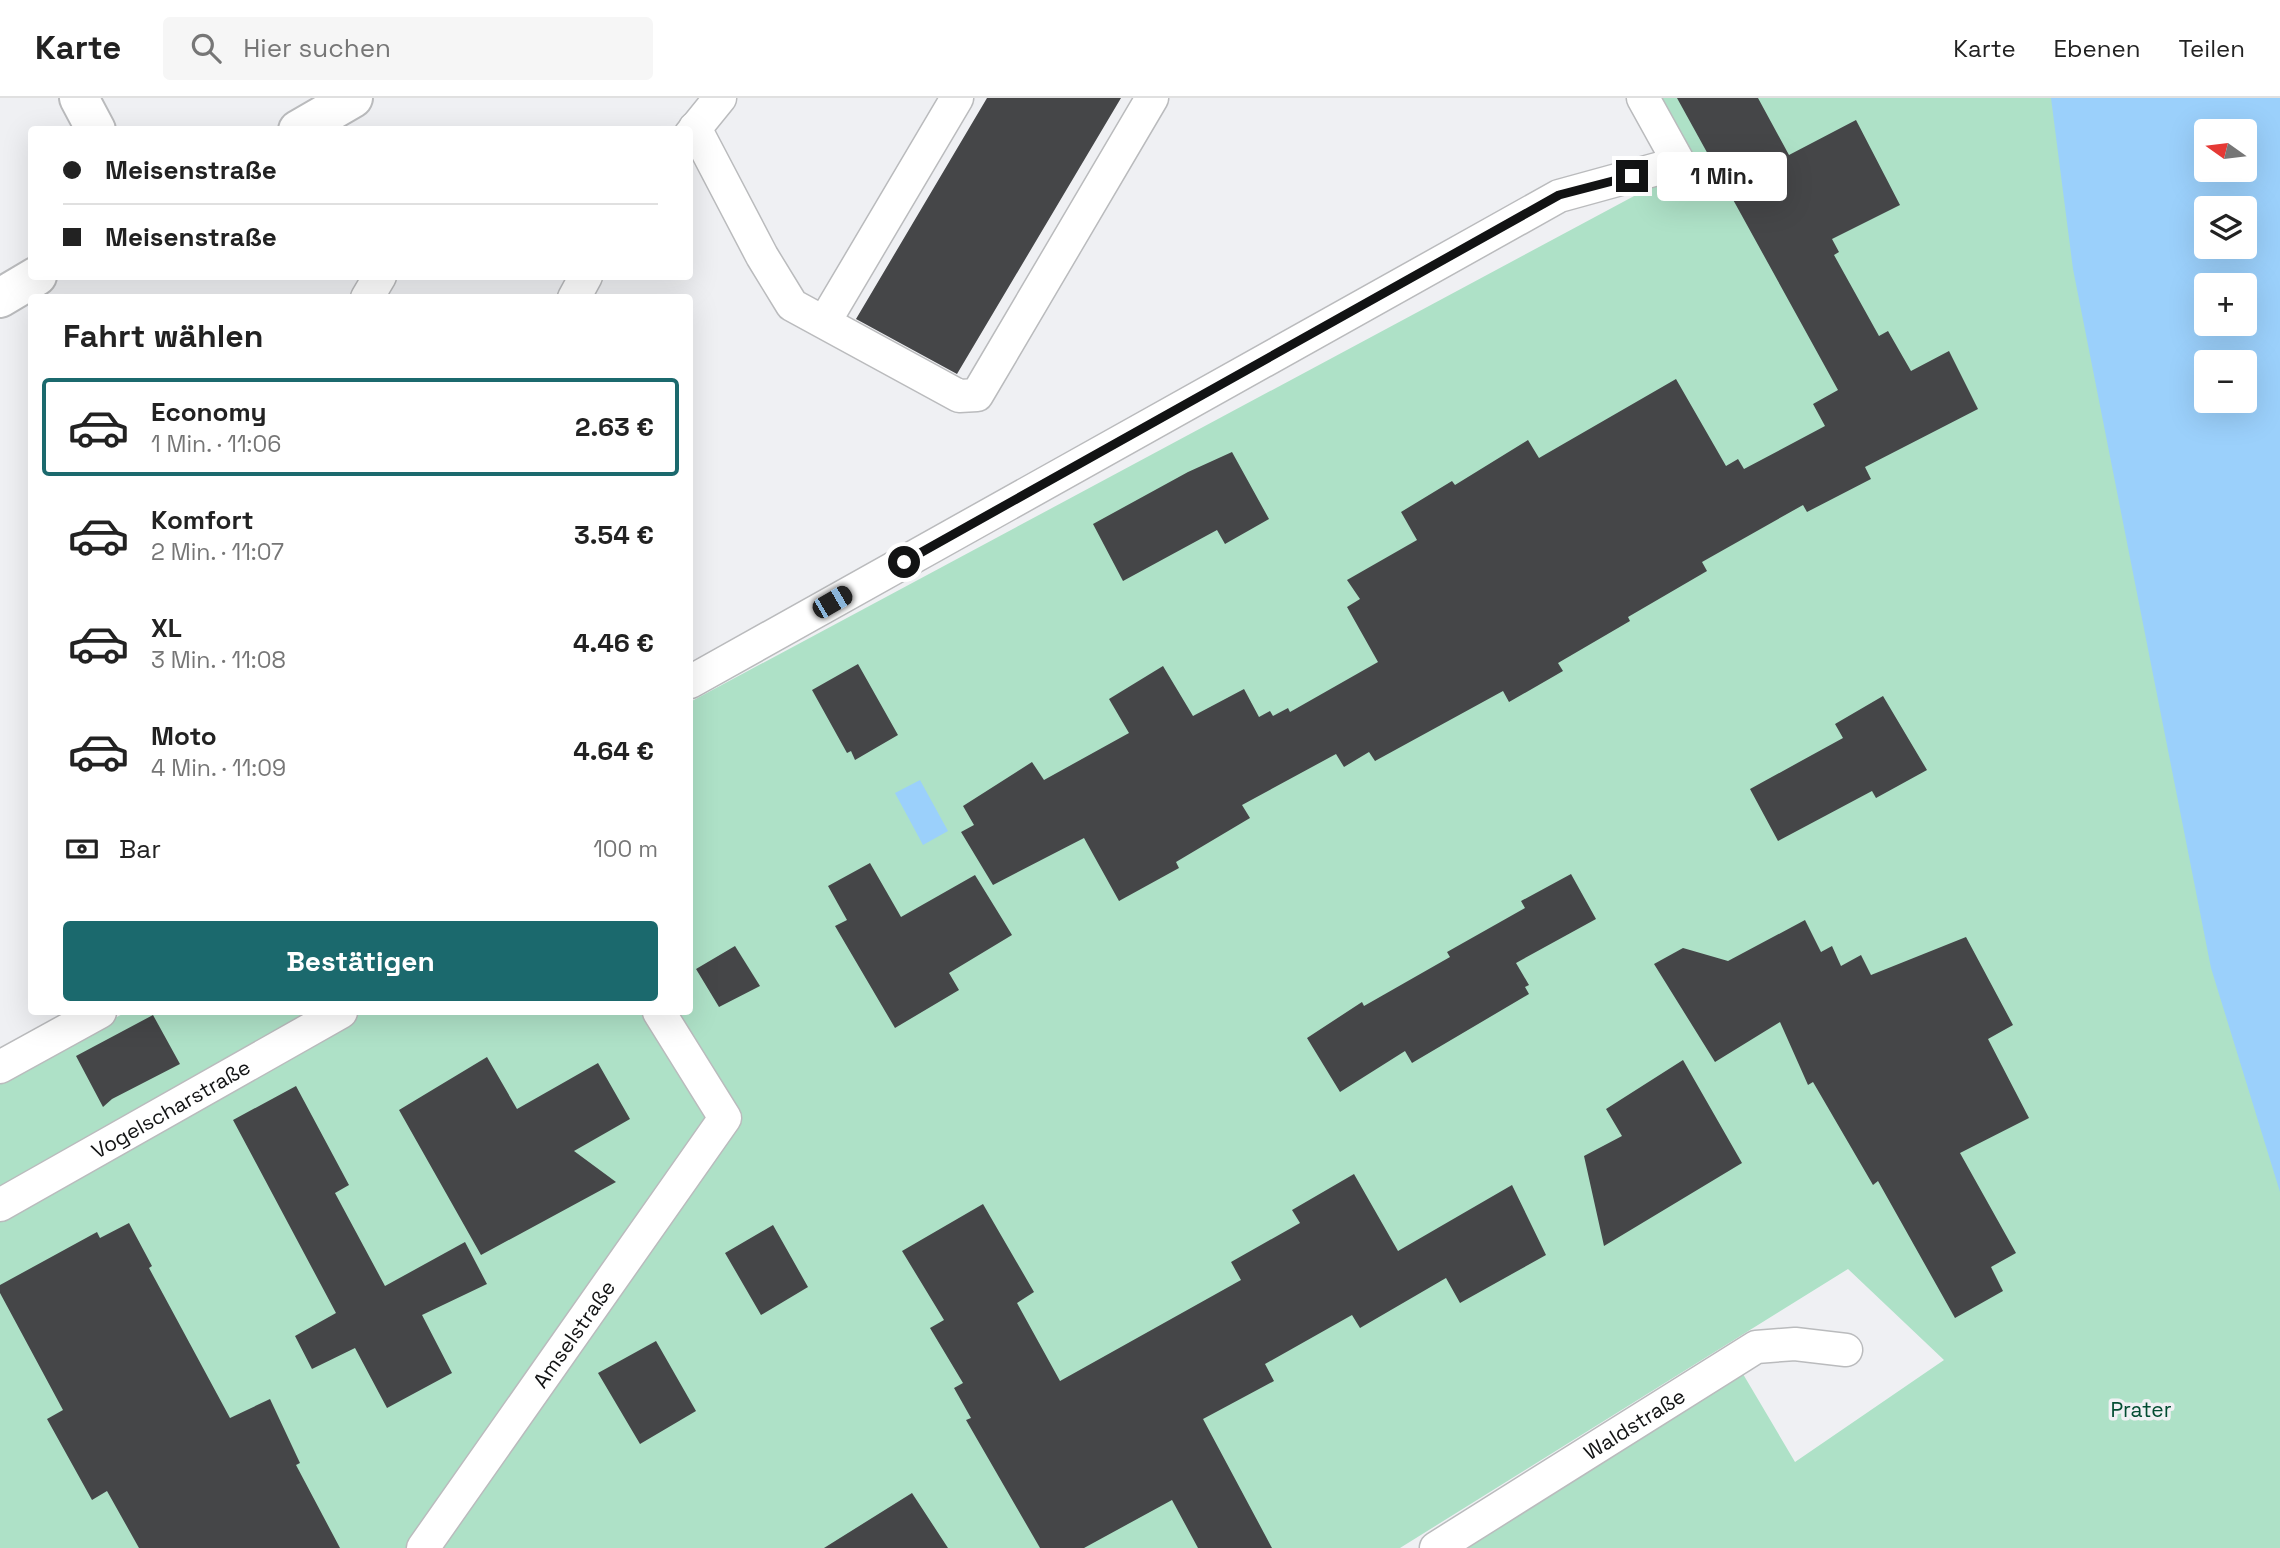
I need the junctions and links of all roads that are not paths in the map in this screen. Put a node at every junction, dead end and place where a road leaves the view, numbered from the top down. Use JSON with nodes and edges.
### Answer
{"nodes":[{"id":1,"x":79,"y":98,"type":"edge"},
{"id":2,"x":353,"y":98,"type":"edge"},
{"id":3,"x":720,"y":98,"type":"edge"},
{"id":4,"x":957,"y":98,"type":"edge"},
{"id":5,"x":1152,"y":98,"type":"edge"},
{"id":6,"x":1643,"y":98,"type":"edge"},
{"id":7,"x":94,"y":126,"type":"edge"},
{"id":8,"x":305,"y":126,"type":"edge"},
{"id":9,"x":693,"y":131,"type":"edge"},
{"id":10,"x":693,"y":134,"type":"edge"},
{"id":11,"x":30,"y":280,"type":"edge"},
{"id":12,"x":0,"y":298,"type":"edge"},
{"id":13,"x":825,"y":321,"type":"junction"},
{"id":14,"x":693,"y":680,"type":"edge"},
{"id":15,"x":95,"y":1015,"type":"edge"},
{"id":16,"x":336,"y":1015,"type":"edge"},
{"id":17,"x":661,"y":1015,"type":"edge"},
{"id":18,"x":0,"y":1067,"type":"edge"},
{"id":19,"x":0,"y":1205,"type":"edge"},
{"id":20,"x":1846,"y":1350,"type":"dead end"},
{"id":21,"x":423,"y":1548,"type":"edge"},
{"id":22,"x":1436,"y":1548,"type":"edge"}],
"edges":[{"from":1,"to":7,"type":"street"},
{"from":2,"to":8,"type":"street"},
{"from":3,"to":9,"type":"lane"},
{"from":4,"to":13,"type":"lane"},
{"from":5,"to":13,"type":"lane"},
{"from":6,"to":14,"type":"lane"},
{"from":10,"to":13,"type":"lane"},
{"from":11,"to":12,"type":"street"},
{"from":15,"to":18,"type":"lane"},
{"from":16,"to":19,"type":"lane","name":"Vogelscharstraße"},
{"from":17,"to":21,"type":"lane","name":"Amselstraße"},
{"from":20,"to":22,"type":"lane","name":"Waldstraße"}]}
